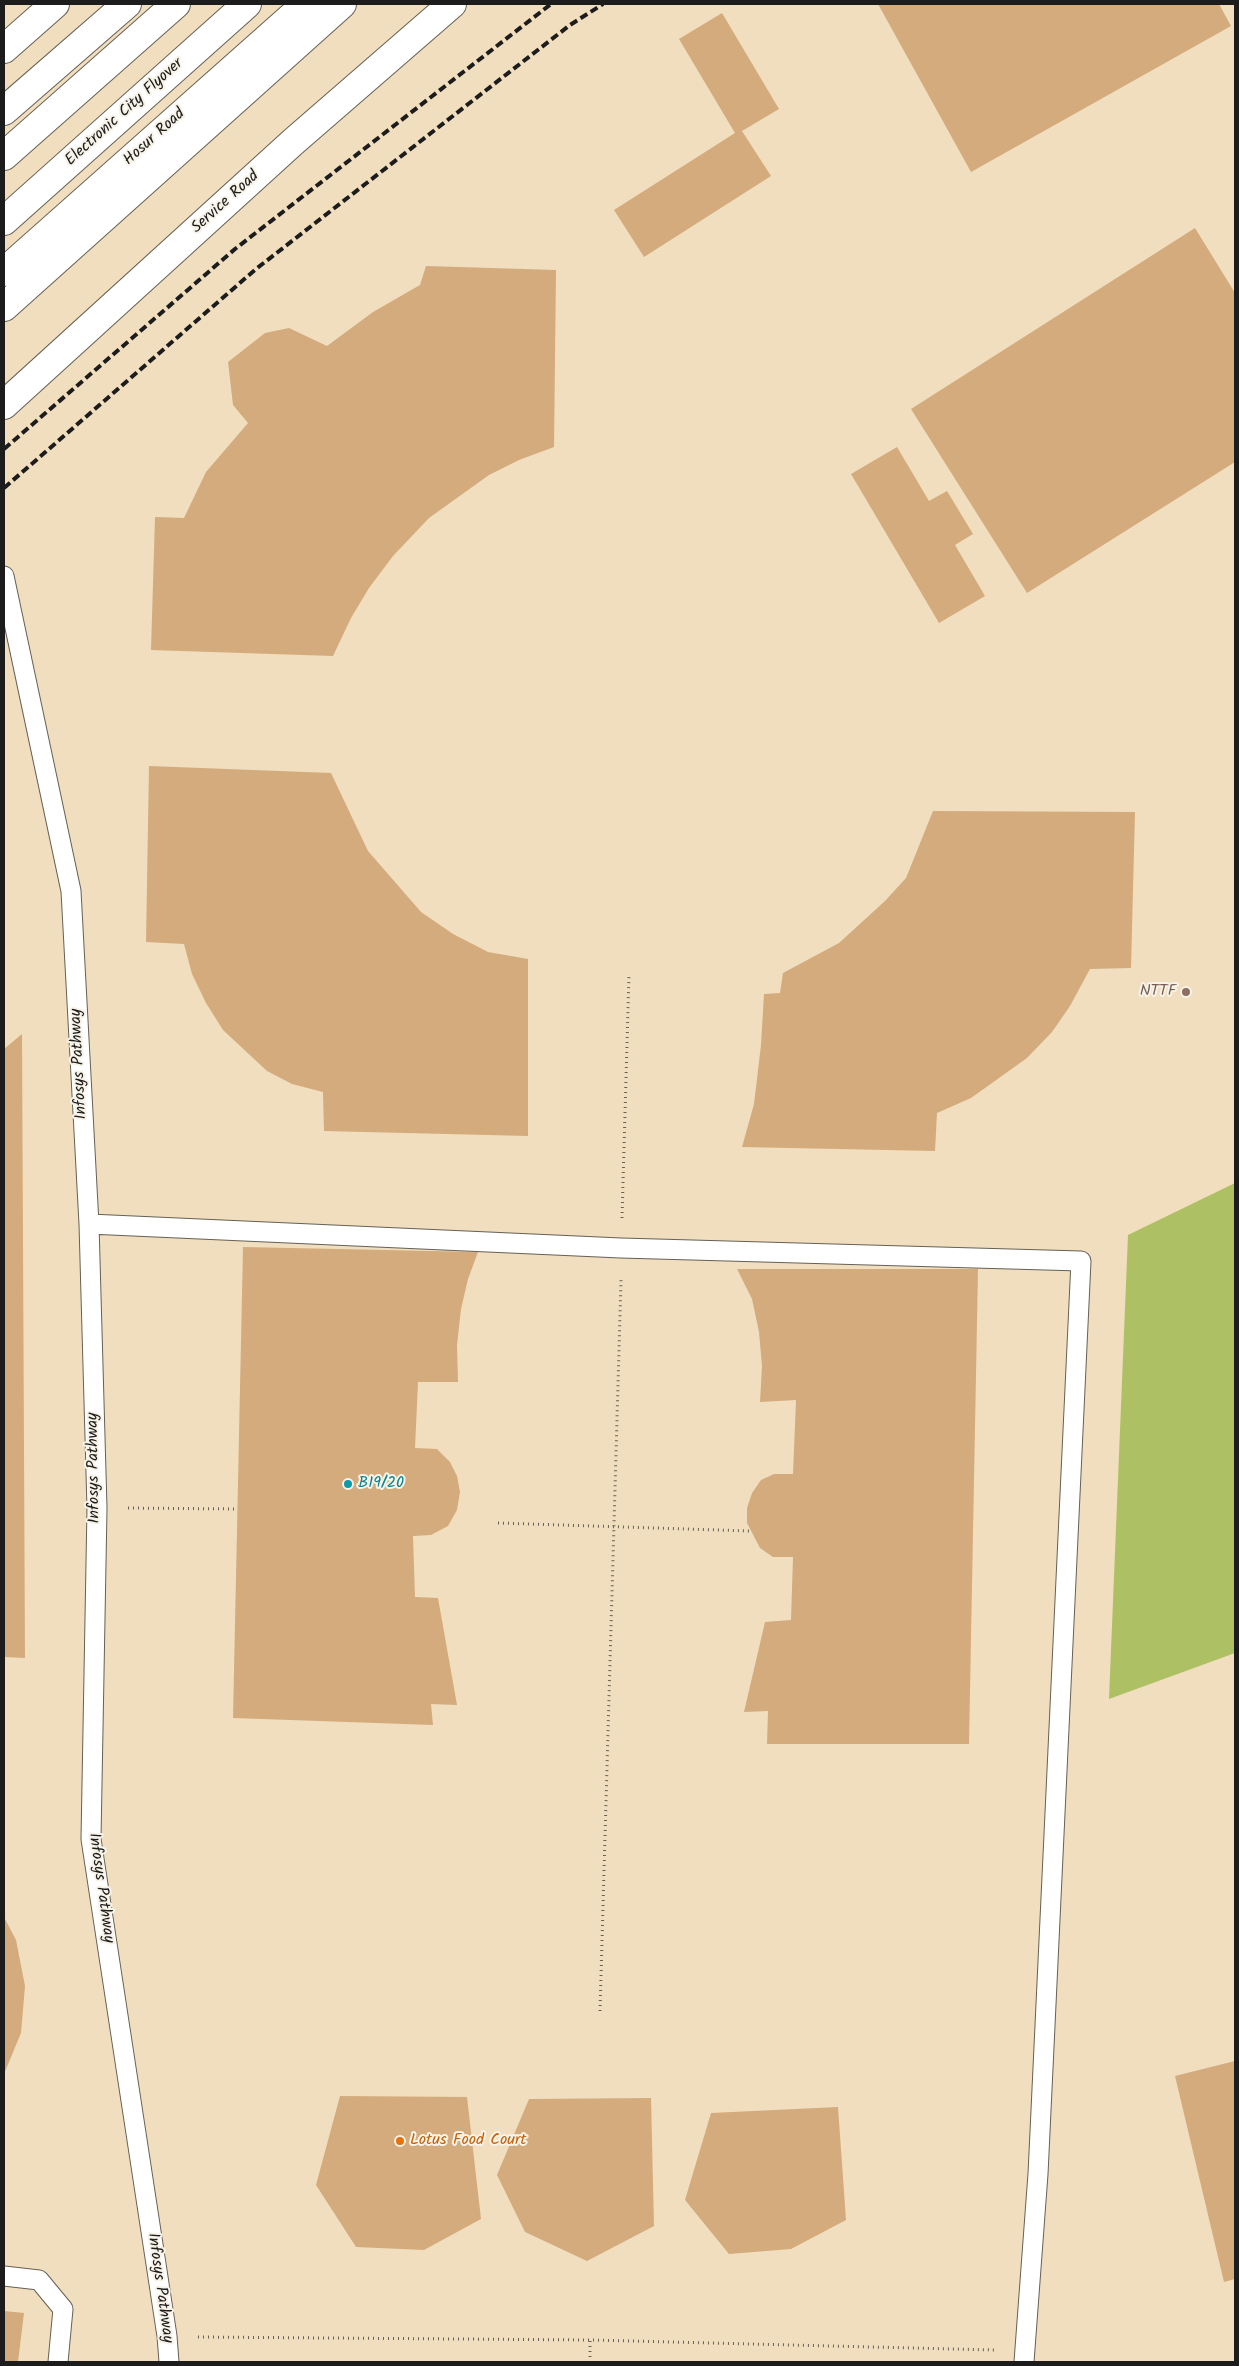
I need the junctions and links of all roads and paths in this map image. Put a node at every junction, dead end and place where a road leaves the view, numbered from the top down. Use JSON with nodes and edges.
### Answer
{"nodes":[{"id":1,"x":55,"y":4,"type":"edge"},
{"id":2,"x":127,"y":4,"type":"edge"},
{"id":3,"x":176,"y":4,"type":"edge"},
{"id":4,"x":247,"y":4,"type":"edge"},
{"id":5,"x":306,"y":4,"type":"edge"},
{"id":6,"x":342,"y":4,"type":"edge"},
{"id":7,"x":452,"y":4,"type":"edge"},
{"id":8,"x":4,"y":49,"type":"edge"},
{"id":9,"x":4,"y":111,"type":"edge"},
{"id":10,"x":4,"y":156,"type":"edge"},
{"id":11,"x":4,"y":221,"type":"edge"},
{"id":12,"x":4,"y":272,"type":"edge"},
{"id":13,"x":4,"y":307,"type":"edge"},
{"id":14,"x":4,"y":405,"type":"edge"},
{"id":15,"x":4,"y":576,"type":"edge"},
{"id":16,"x":629,"y":974,"type":"dead end"},
{"id":17,"x":88,"y":1224,"type":"junction"},
{"id":18,"x":622,"y":1248,"type":"junction"},
{"id":19,"x":97,"y":1508,"type":"junction"},
{"id":20,"x":238,"y":1509,"type":"dead end"},
{"id":21,"x":498,"y":1523,"type":"dead end"},
{"id":22,"x":614,"y":1527,"type":"junction"},
{"id":23,"x":750,"y":1531,"type":"dead end"},
{"id":24,"x":600,"y":2011,"type":"dead end"},
{"id":25,"x":4,"y":2276,"type":"edge"},
{"id":26,"x":167,"y":2336,"type":"junction"},
{"id":27,"x":590,"y":2340,"type":"junction"},
{"id":28,"x":1025,"y":2356,"type":"edge"},
{"id":29,"x":58,"y":2362,"type":"edge"},
{"id":30,"x":168,"y":2362,"type":"edge"},
{"id":31,"x":590,"y":2362,"type":"edge"}],
"edges":[{"from":1,"to":8,"type":"main road"},
{"from":2,"to":9,"type":"main road"},
{"from":3,"to":10,"type":"main road"},
{"from":4,"to":11,"type":"main road","name":"Electronic City Flyover"},
{"from":5,"to":12,"type":"main road","name":"Hosur Road"},
{"from":6,"to":13,"type":"main road"},
{"from":7,"to":14,"type":"main road","name":"Service Road"},
{"from":15,"to":17,"type":"lane","name":"Infosys Pathway"},
{"from":16,"to":18,"type":"path"},
{"from":17,"to":18,"type":"lane"},
{"from":17,"to":19,"type":"lane","name":"Infosys Pathway"},
{"from":18,"to":22,"type":"path"},
{"from":18,"to":28,"type":"lane"},
{"from":19,"to":20,"type":"path"},
{"from":19,"to":26,"type":"lane","name":"Infosys Pathway"},
{"from":21,"to":22,"type":"path"},
{"from":22,"to":23,"type":"path"},
{"from":22,"to":24,"type":"path"},
{"from":25,"to":29,"type":"lane"},
{"from":26,"to":27,"type":"path"},
{"from":26,"to":30,"type":"lane","name":"Infosys Pathway"},
{"from":27,"to":28,"type":"path"},
{"from":27,"to":31,"type":"path"}]}
